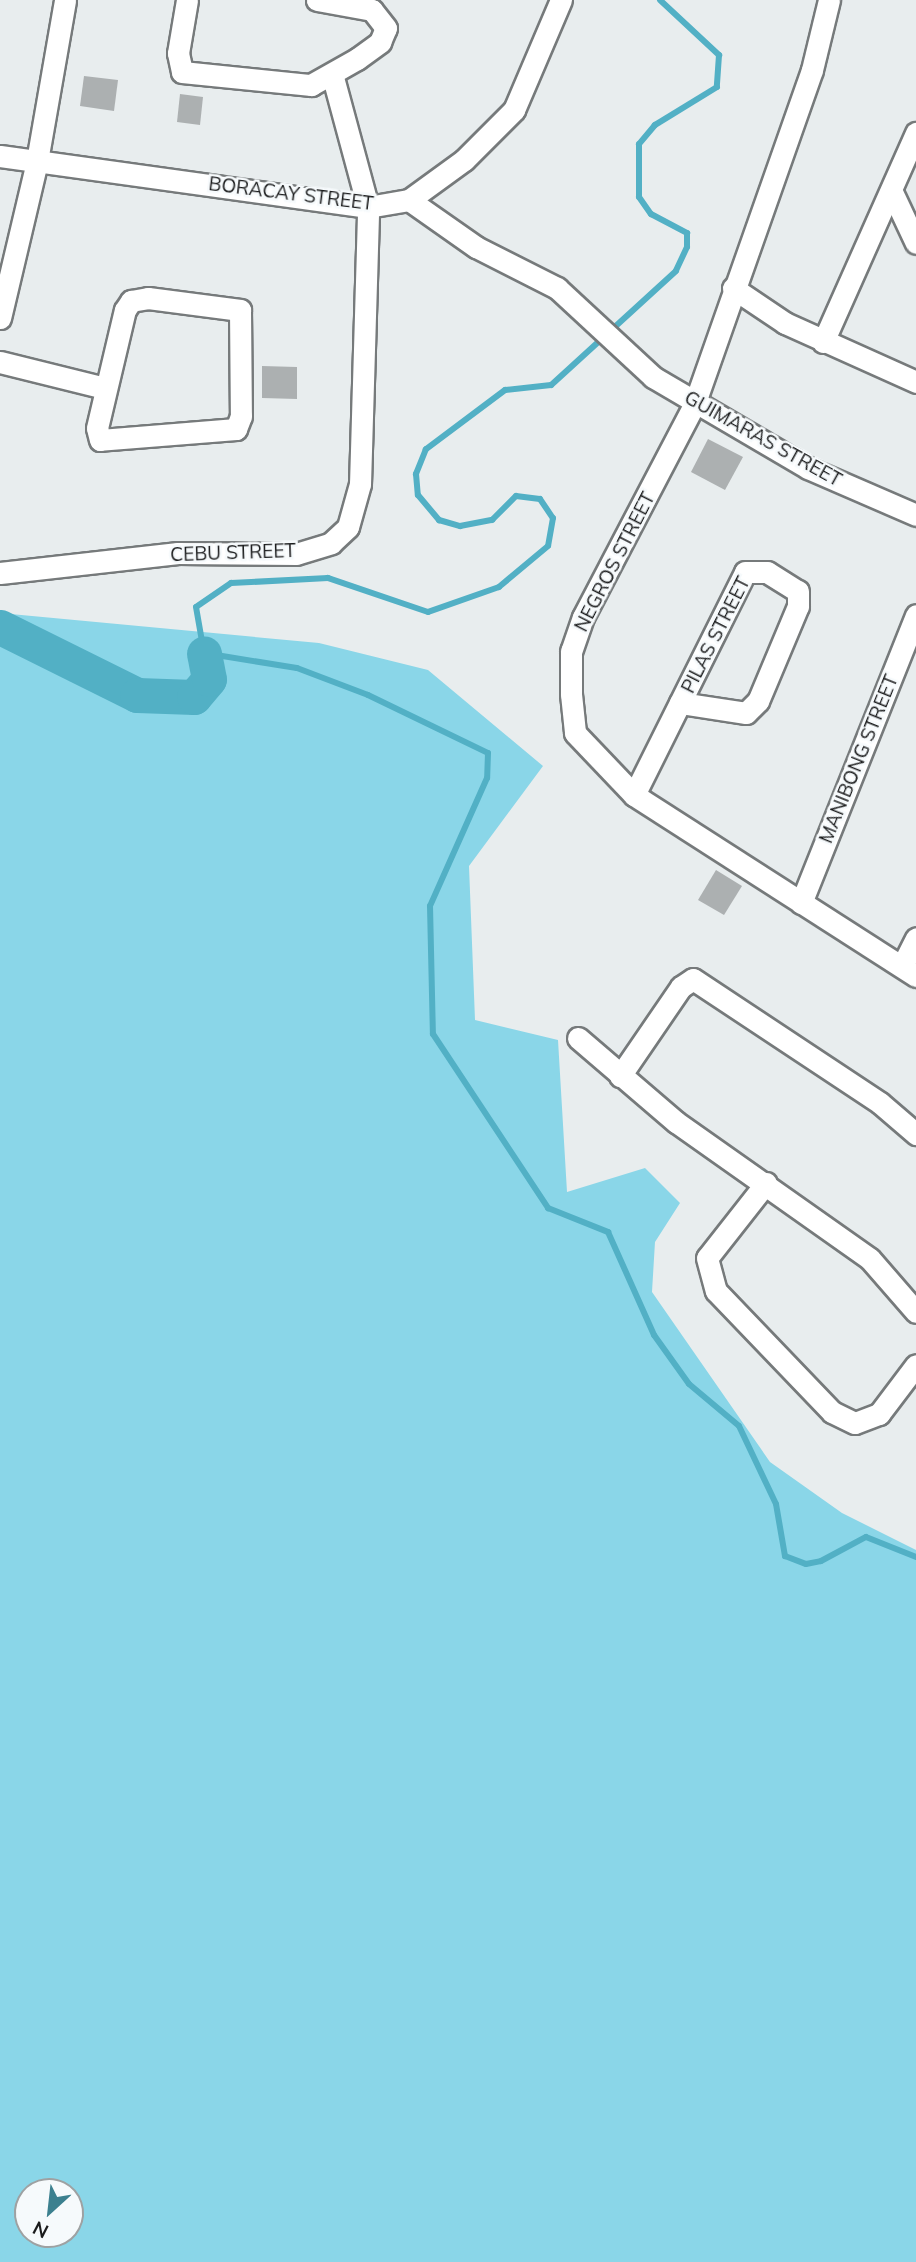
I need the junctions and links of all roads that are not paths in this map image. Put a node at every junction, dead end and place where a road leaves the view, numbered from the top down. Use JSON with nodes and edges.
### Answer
{"nodes":[{"id":1,"x":65,"y":0,"type":"edge"},
{"id":2,"x":187,"y":0,"type":"edge"},
{"id":3,"x":317,"y":0,"type":"edge"},
{"id":4,"x":561,"y":0,"type":"edge"},
{"id":5,"x":829,"y":0,"type":"edge"},
{"id":6,"x":333,"y":78,"type":"junction"},
{"id":7,"x":916,"y":133,"type":"edge"},
{"id":8,"x":0,"y":156,"type":"edge"},
{"id":9,"x":37,"y":161,"type":"junction"},
{"id":10,"x":892,"y":192,"type":"junction"},
{"id":11,"x":408,"y":200,"type":"junction"},
{"id":12,"x":368,"y":207,"type":"junction"},
{"id":13,"x":916,"y":243,"type":"edge"},
{"id":14,"x":733,"y":288,"type":"junction"},
{"id":15,"x":0,"y":318,"type":"edge"},
{"id":16,"x":823,"y":342,"type":"junction"},
{"id":17,"x":0,"y":362,"type":"edge"},
{"id":18,"x":916,"y":382,"type":"edge"},
{"id":19,"x":105,"y":388,"type":"junction"},
{"id":20,"x":695,"y":403,"type":"junction"},
{"id":21,"x":916,"y":514,"type":"edge"},
{"id":22,"x":0,"y":573,"type":"edge"},
{"id":23,"x":916,"y":615,"type":"edge"},
{"id":24,"x":680,"y":704,"type":"junction"},
{"id":25,"x":634,"y":795,"type":"junction"},
{"id":26,"x":801,"y":903,"type":"junction"},
{"id":27,"x":916,"y":938,"type":"edge"},
{"id":28,"x":909,"y":971,"type":"edge"},
{"id":29,"x":578,"y":1038,"type":"dead end"},
{"id":30,"x":620,"y":1076,"type":"junction"},
{"id":31,"x":916,"y":1134,"type":"edge"},
{"id":32,"x":766,"y":1183,"type":"junction"},
{"id":33,"x":916,"y":1312,"type":"edge"},
{"id":34,"x":916,"y":1365,"type":"edge"}],
"edges":[{"from":1,"to":9,"type":"street"},
{"from":2,"to":6,"type":"street"},
{"from":3,"to":6,"type":"street"},
{"from":4,"to":11,"type":"street","name":"BORACAY STREET"},
{"from":5,"to":14,"type":"street","name":"NEGROS STREET"},
{"from":6,"to":12,"type":"street","name":"CEBU STREET"},
{"from":7,"to":10,"type":"street"},
{"from":8,"to":9,"type":"street","name":"BORACAY STREET"},
{"from":9,"to":12,"type":"street","name":"BORACAY STREET"},
{"from":9,"to":15,"type":"street"},
{"from":10,"to":13,"type":"street"},
{"from":10,"to":16,"type":"street"},
{"from":11,"to":12,"type":"street","name":"BORACAY STREET"},
{"from":11,"to":20,"type":"street","name":"GUIMARAS STREET"},
{"from":12,"to":22,"type":"street","name":"CEBU STREET"},
{"from":14,"to":16,"type":"street"},
{"from":14,"to":20,"type":"street","name":"NEGROS STREET"},
{"from":16,"to":18,"type":"street"},
{"from":17,"to":19,"type":"street"},
{"from":19,"to":19,"type":"street"},
{"from":20,"to":21,"type":"street","name":"GUIMARAS STREET"},
{"from":20,"to":25,"type":"street","name":"NEGROS STREET"},
{"from":23,"to":26,"type":"street","name":"MANIBONG STREET"},
{"from":24,"to":24,"type":"street","name":"PILAS STREET"},
{"from":24,"to":25,"type":"street","name":"PILAS STREET"},
{"from":25,"to":26,"type":"street","name":"NEGROS STREET"},
{"from":26,"to":28,"type":"street","name":"NEGROS STREET"},
{"from":27,"to":28,"type":"street"},
{"from":29,"to":30,"type":"street"},
{"from":30,"to":31,"type":"street"},
{"from":30,"to":32,"type":"street"},
{"from":32,"to":33,"type":"street"},
{"from":32,"to":34,"type":"street"}]}
